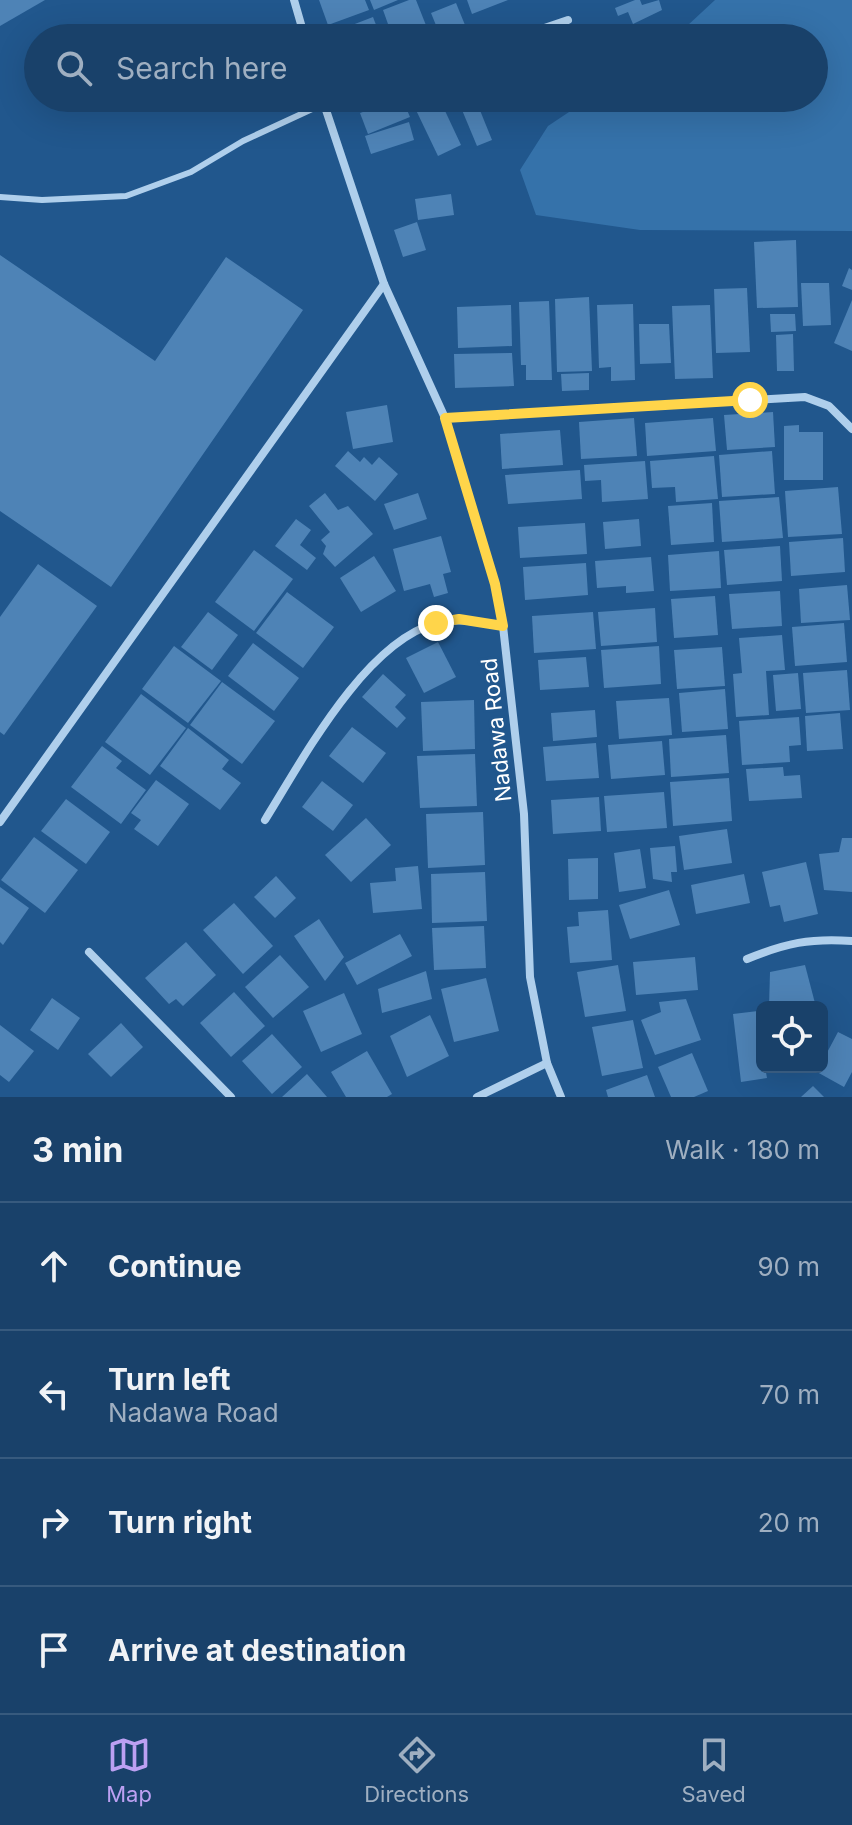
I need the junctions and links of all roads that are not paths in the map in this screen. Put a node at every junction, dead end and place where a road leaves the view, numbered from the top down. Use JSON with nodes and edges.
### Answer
{"nodes":[{"id":1,"x":294,"y":0,"type":"edge"},
{"id":2,"x":568,"y":20,"type":"dead end"},
{"id":3,"x":301,"y":24,"type":"edge"},
{"id":4,"x":556,"y":24,"type":"edge"},
{"id":5,"x":301,"y":112,"type":"edge"},
{"id":6,"x":327,"y":112,"type":"edge"},
{"id":7,"x":0,"y":197,"type":"edge"},
{"id":8,"x":384,"y":284,"type":"junction"},
{"id":9,"x":445,"y":418,"type":"junction"},
{"id":10,"x":852,"y":429,"type":"edge"},
{"id":11,"x":503,"y":626,"type":"junction"},
{"id":12,"x":265,"y":820,"type":"dead end"},
{"id":13,"x":0,"y":822,"type":"edge"},
{"id":14,"x":852,"y":941,"type":"edge"},
{"id":15,"x":89,"y":952,"type":"dead end"},
{"id":16,"x":747,"y":959,"type":"dead end"},
{"id":17,"x":547,"y":1063,"type":"junction"},
{"id":18,"x":231,"y":1097,"type":"edge"},
{"id":19,"x":477,"y":1097,"type":"edge"},
{"id":20,"x":561,"y":1097,"type":"edge"}],
"edges":[{"from":1,"to":3,"type":"street"},
{"from":2,"to":4,"type":"street"},
{"from":5,"to":7,"type":"lane"},
{"from":6,"to":8,"type":"street","name":"Nadawa Road"},
{"from":8,"to":9,"type":"street","name":"Nadawa Road"},
{"from":8,"to":13,"type":"street"},
{"from":9,"to":10,"type":"street"},
{"from":9,"to":11,"type":"street","name":"Nadawa Road"},
{"from":11,"to":12,"type":"street"},
{"from":11,"to":17,"type":"street","name":"Nadawa Road"},
{"from":14,"to":16,"type":"street"},
{"from":15,"to":18,"type":"street"},
{"from":17,"to":19,"type":"street"},
{"from":17,"to":20,"type":"street","name":"Nadawa Road"}]}
